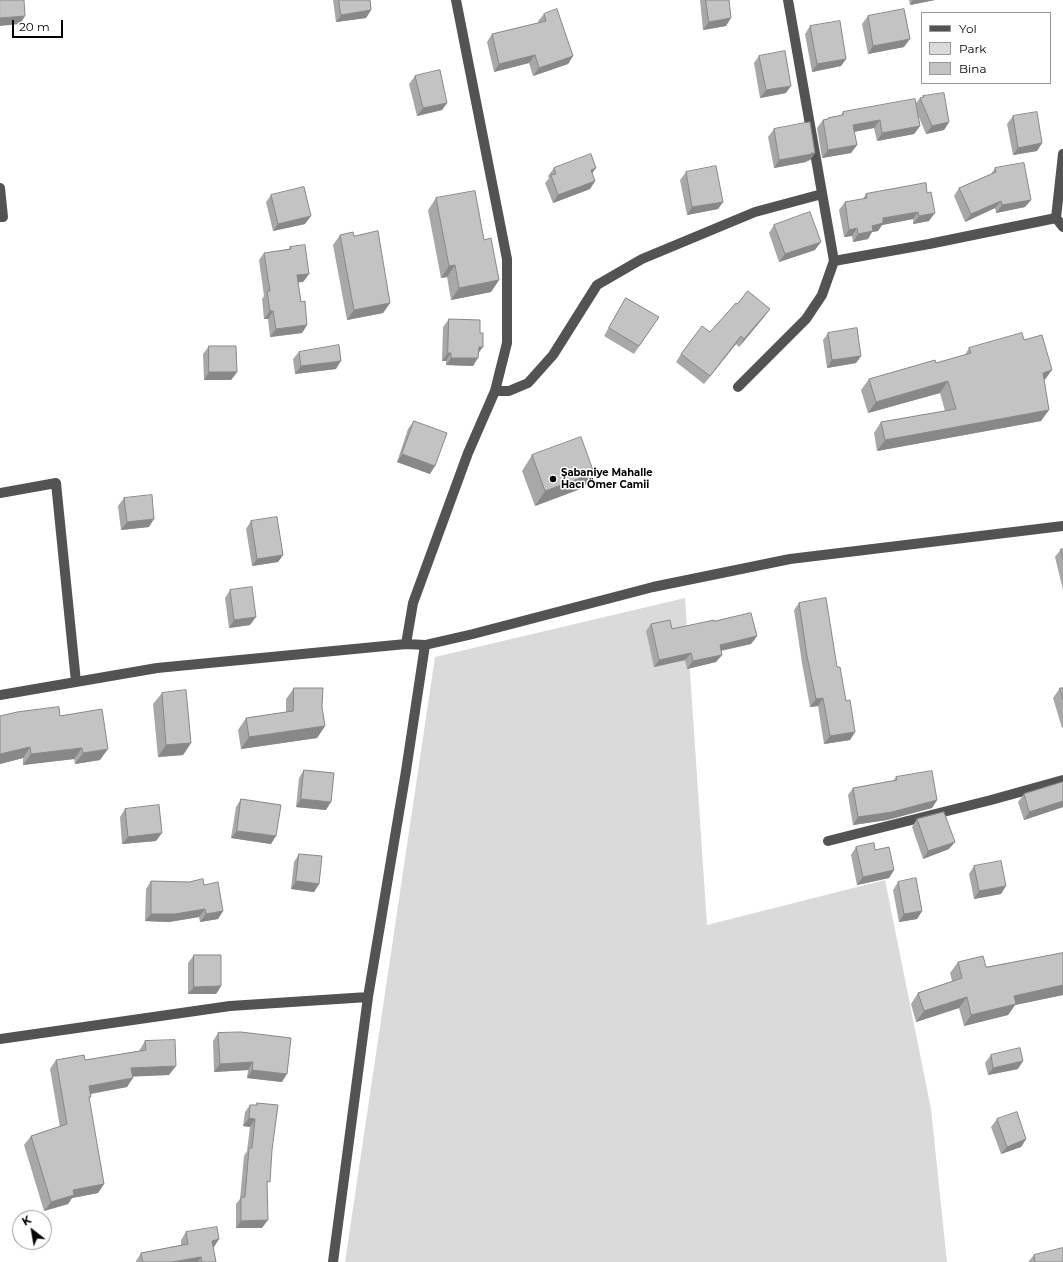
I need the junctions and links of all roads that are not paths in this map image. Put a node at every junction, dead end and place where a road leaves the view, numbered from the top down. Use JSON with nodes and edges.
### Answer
{"nodes":[{"id":1,"x":456,"y":0,"type":"edge"},
{"id":2,"x":788,"y":0,"type":"edge"},
{"id":3,"x":1063,"y":155,"type":"edge"},
{"id":4,"x":0,"y":188,"type":"edge"},
{"id":5,"x":822,"y":194,"type":"junction"},
{"id":6,"x":0,"y":218,"type":"edge"},
{"id":7,"x":1056,"y":218,"type":"junction"},
{"id":8,"x":1063,"y":227,"type":"edge"},
{"id":9,"x":834,"y":261,"type":"junction"},
{"id":10,"x":738,"y":386,"type":"dead end"},
{"id":11,"x":494,"y":391,"type":"junction"},
{"id":12,"x":0,"y":493,"type":"edge"},
{"id":13,"x":1063,"y":526,"type":"edge"},
{"id":14,"x":406,"y":644,"type":"junction"},
{"id":15,"x":425,"y":645,"type":"junction"},
{"id":16,"x":76,"y":682,"type":"junction"},
{"id":17,"x":0,"y":695,"type":"edge"},
{"id":18,"x":1063,"y":780,"type":"edge"},
{"id":19,"x":828,"y":841,"type":"dead end"},
{"id":20,"x":368,"y":997,"type":"junction"},
{"id":21,"x":0,"y":1039,"type":"edge"},
{"id":22,"x":333,"y":1262,"type":"edge"}],
"edges":[{"from":1,"to":11,"type":"street"},
{"from":2,"to":5,"type":"street"},
{"from":3,"to":7,"type":"street"},
{"from":4,"to":6,"type":"street"},
{"from":5,"to":9,"type":"street"},
{"from":5,"to":11,"type":"street"},
{"from":7,"to":8,"type":"street"},
{"from":7,"to":9,"type":"street"},
{"from":9,"to":10,"type":"street"},
{"from":11,"to":14,"type":"street"},
{"from":12,"to":16,"type":"street"},
{"from":13,"to":15,"type":"street"},
{"from":14,"to":15,"type":"street"},
{"from":14,"to":16,"type":"street"},
{"from":15,"to":20,"type":"street"},
{"from":16,"to":17,"type":"street"},
{"from":18,"to":19,"type":"street"},
{"from":20,"to":21,"type":"street"},
{"from":20,"to":22,"type":"street"}]}
